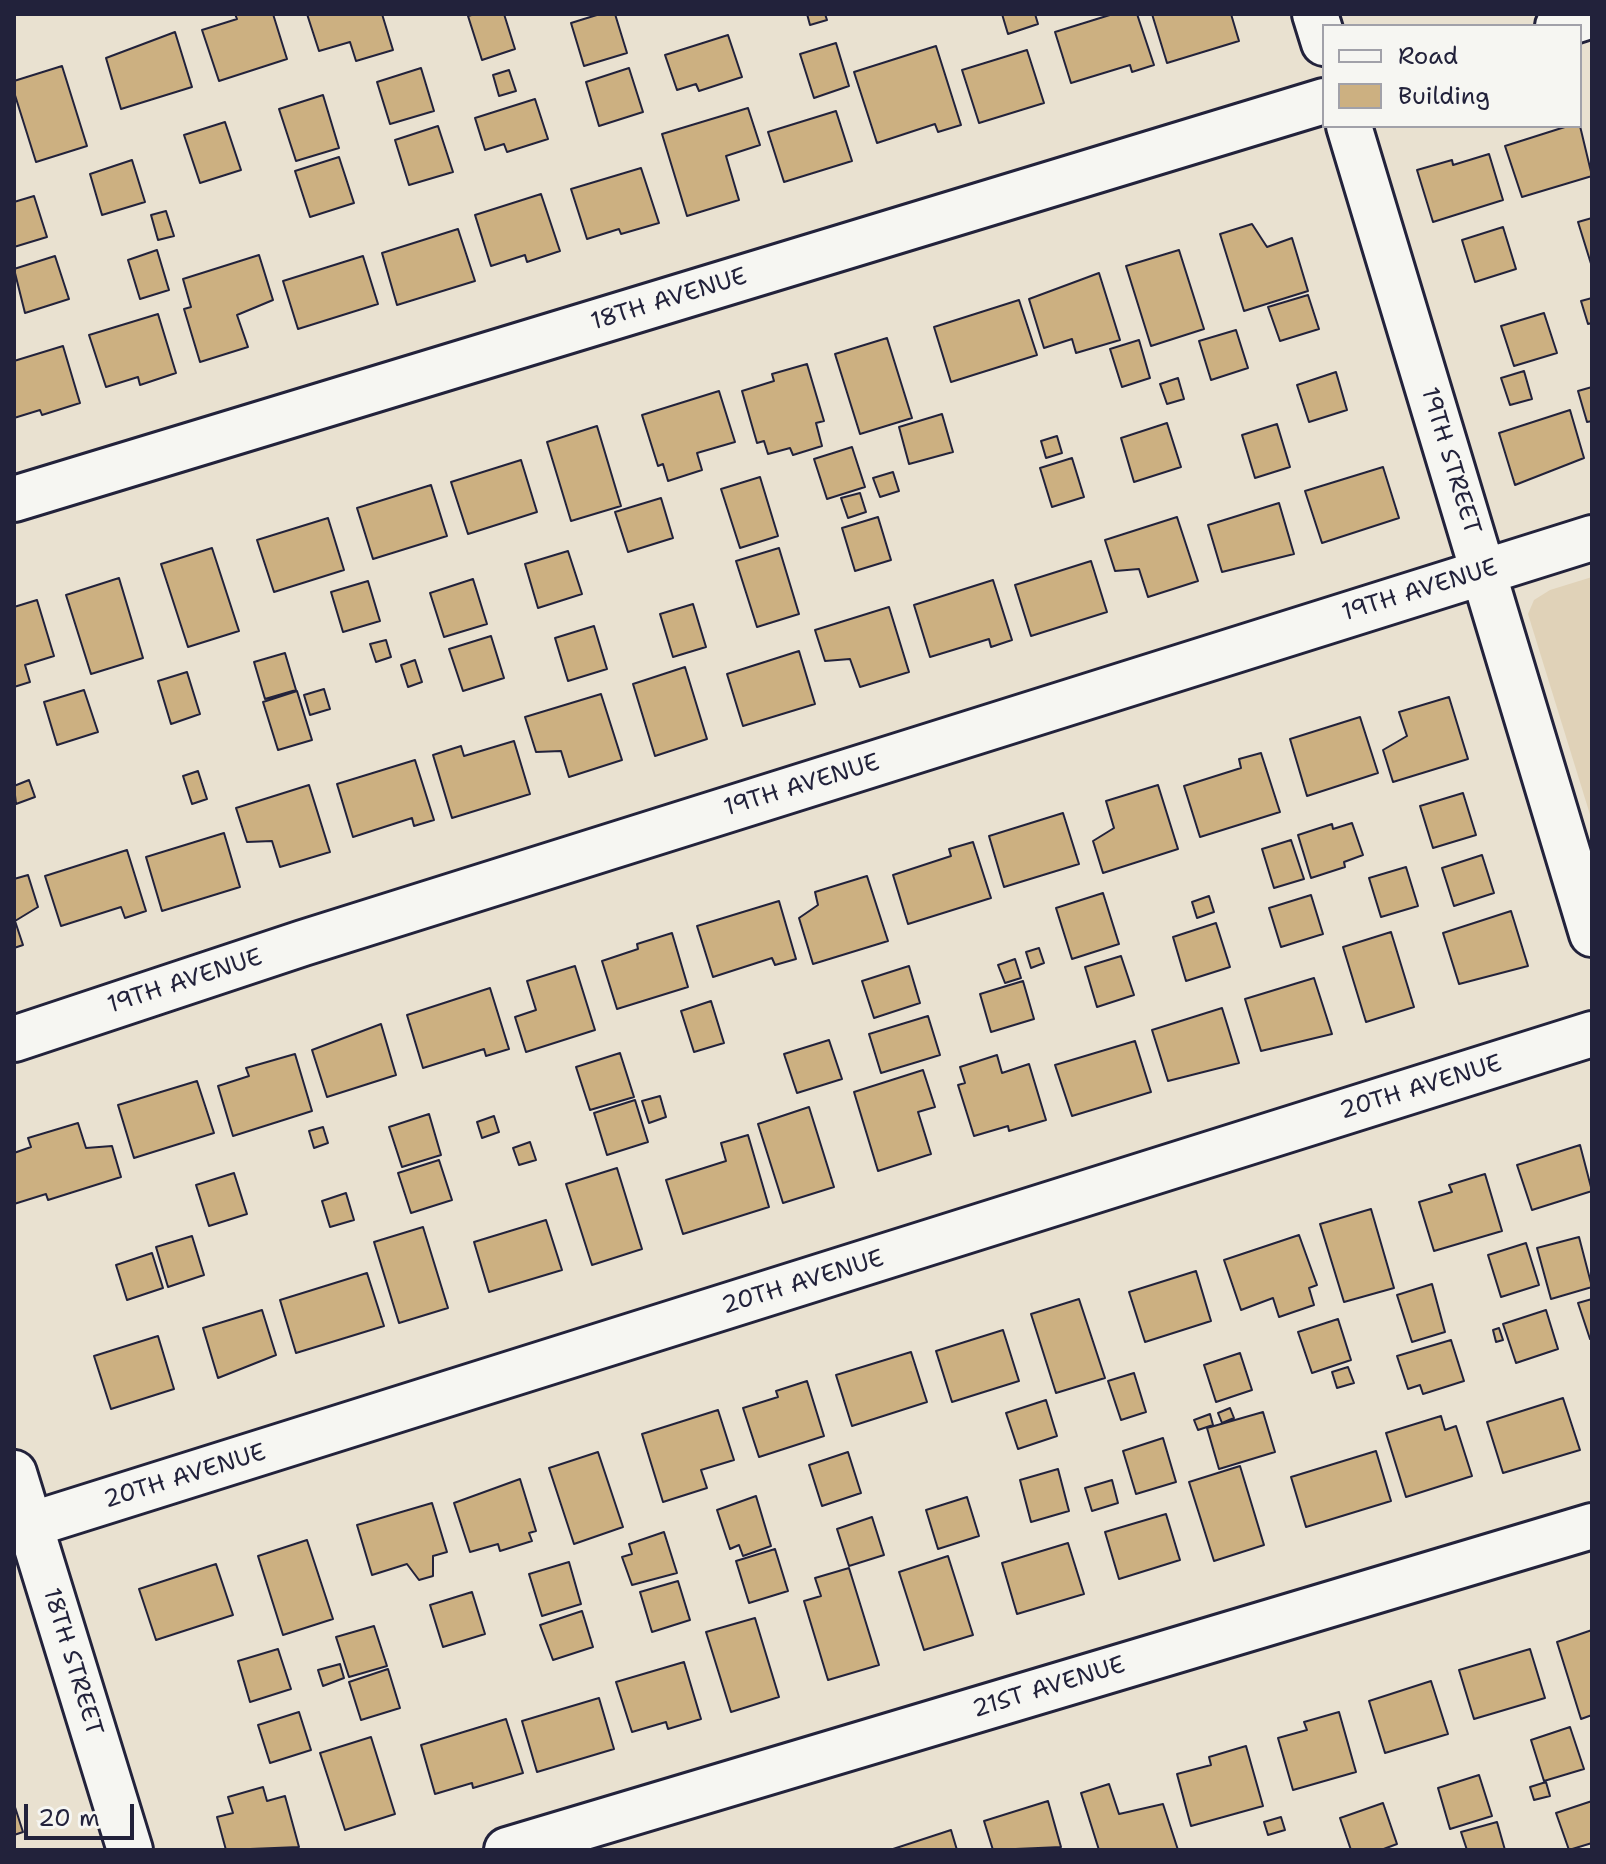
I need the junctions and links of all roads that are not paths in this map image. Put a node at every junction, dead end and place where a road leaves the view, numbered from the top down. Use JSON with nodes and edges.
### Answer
{"nodes":[{"id":1,"x":1315,"y":14,"type":"edge"},
{"id":2,"x":1592,"y":15,"type":"edge"},
{"id":3,"x":1564,"y":24,"type":"edge"},
{"id":4,"x":1322,"y":37,"type":"edge"},
{"id":5,"x":1322,"y":102,"type":"edge"},
{"id":6,"x":1350,"y":128,"type":"edge"},
{"id":7,"x":14,"y":499,"type":"edge"},
{"id":8,"x":1592,"y":538,"type":"edge"},
{"id":9,"x":1483,"y":572,"type":"junction"},
{"id":10,"x":1592,"y":934,"type":"edge"},
{"id":11,"x":1592,"y":1034,"type":"edge"},
{"id":12,"x":14,"y":1039,"type":"edge"},
{"id":13,"x":14,"y":1473,"type":"edge"},
{"id":14,"x":1592,"y":1526,"type":"edge"},
{"id":15,"x":22,"y":1528,"type":"edge"},
{"id":16,"x":130,"y":1850,"type":"edge"},
{"id":17,"x":507,"y":1850,"type":"edge"}],
"edges":[{"from":1,"to":4,"type":"street"},
{"from":2,"to":3,"type":"street"},
{"from":5,"to":7,"type":"street","name":"18TH AVENUE"},
{"from":6,"to":9,"type":"street","name":"19TH STREET"},
{"from":8,"to":9,"type":"street","name":"19TH AVENUE"},
{"from":9,"to":10,"type":"street","name":"19TH STREET"},
{"from":9,"to":12,"type":"street","name":"19TH AVENUE"},
{"from":11,"to":15,"type":"street","name":"20TH AVENUE"},
{"from":13,"to":15,"type":"street","name":"18TH STREET"},
{"from":14,"to":17,"type":"street","name":"21ST AVENUE"},
{"from":15,"to":16,"type":"street","name":"18TH STREET"}]}
